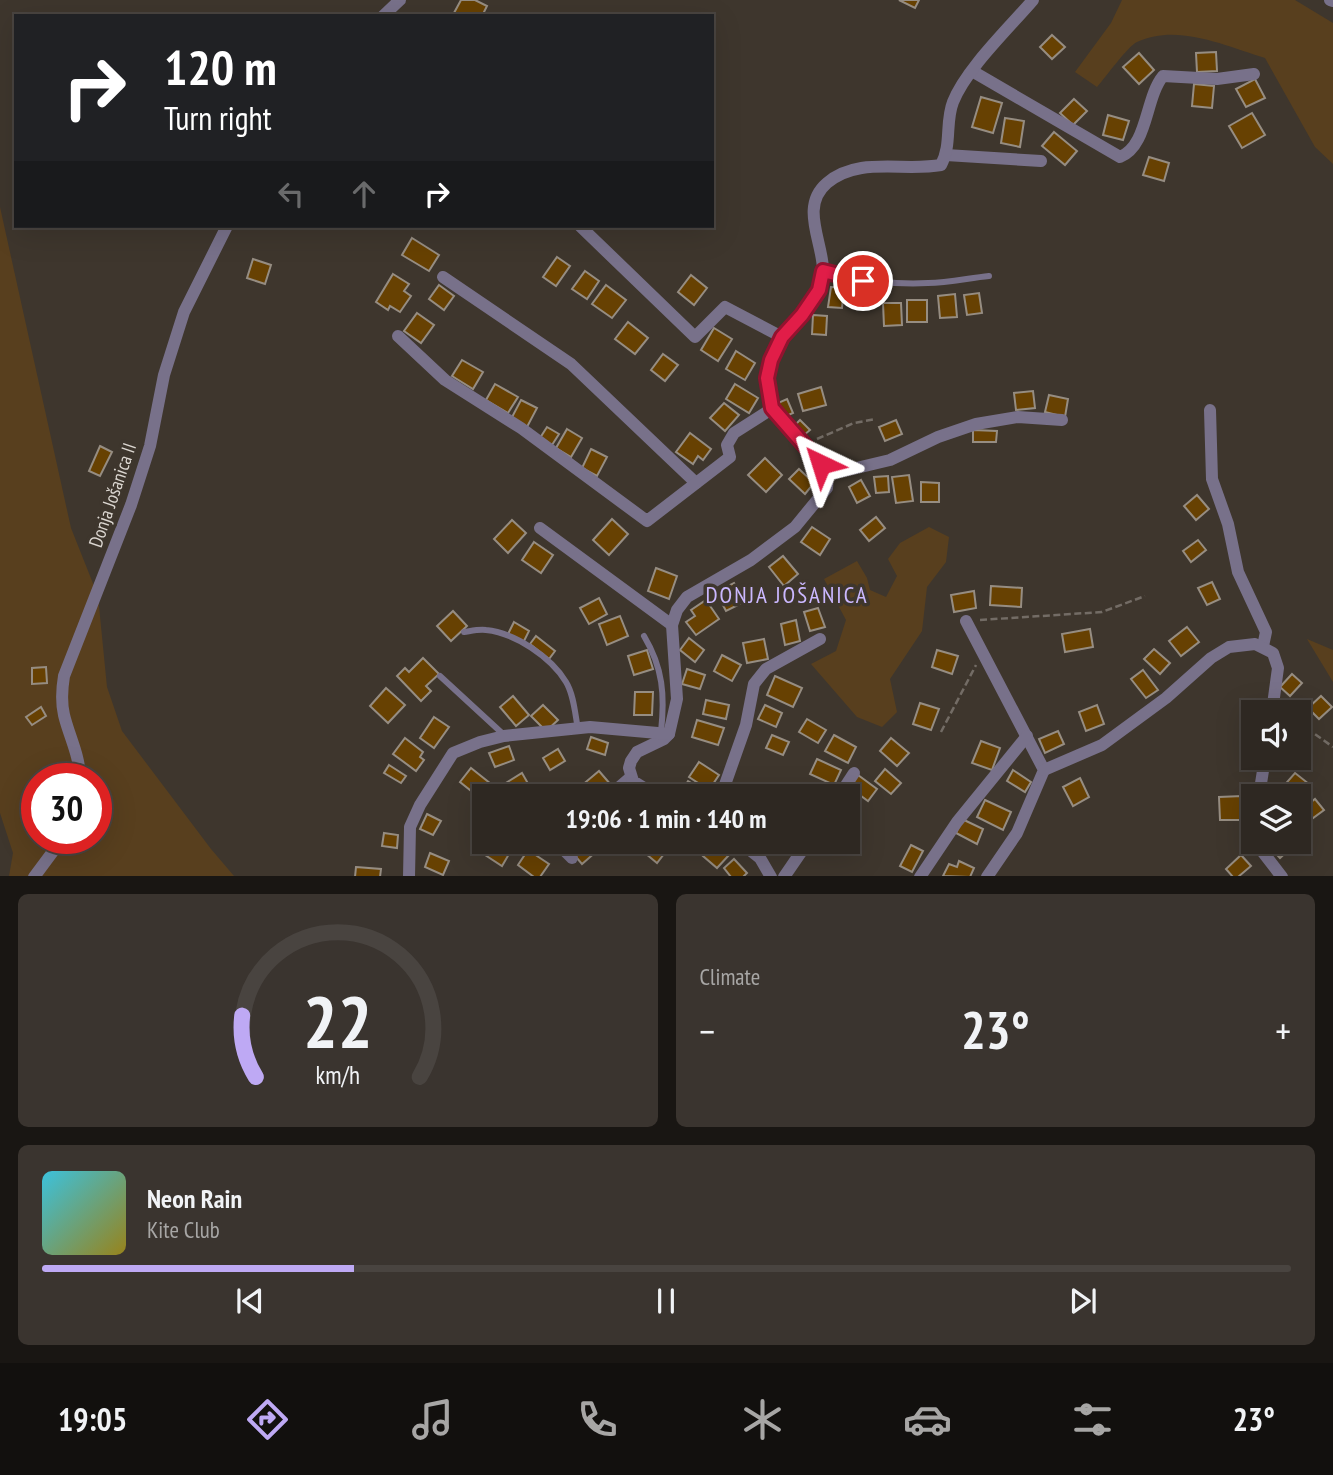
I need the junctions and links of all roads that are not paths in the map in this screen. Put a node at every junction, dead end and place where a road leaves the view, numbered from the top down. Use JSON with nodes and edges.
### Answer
{"nodes":[{"id":1,"x":400,"y":0,"type":"edge"},
{"id":2,"x":1033,"y":0,"type":"edge"},
{"id":3,"x":385,"y":14,"type":"edge"},
{"id":4,"x":972,"y":71,"type":"junction"},
{"id":5,"x":1254,"y":74,"type":"dead end"},
{"id":6,"x":946,"y":155,"type":"junction"},
{"id":7,"x":1041,"y":161,"type":"dead end"},
{"id":8,"x":226,"y":228,"type":"edge"},
{"id":9,"x":582,"y":228,"type":"edge"},
{"id":10,"x":823,"y":271,"type":"junction"},
{"id":11,"x":443,"y":276,"type":"dead end"},
{"id":12,"x":989,"y":276,"type":"dead end"},
{"id":13,"x":398,"y":335,"type":"dead end"},
{"id":14,"x":782,"y":337,"type":"junction"},
{"id":15,"x":772,"y":408,"type":"junction"},
{"id":16,"x":1210,"y":410,"type":"dead end"},
{"id":17,"x":1062,"y":420,"type":"dead end"},
{"id":18,"x":824,"y":469,"type":"junction"},
{"id":19,"x":696,"y":484,"type":"junction"},
{"id":20,"x":540,"y":527,"type":"dead end"},
{"id":21,"x":966,"y":621,"type":"road end"},
{"id":22,"x":672,"y":625,"type":"junction"},
{"id":23,"x":464,"y":632,"type":"dead end"},
{"id":24,"x":644,"y":636,"type":"dead end"},
{"id":25,"x":820,"y":639,"type":"dead end"},
{"id":26,"x":1263,"y":646,"type":"junction"},
{"id":27,"x":440,"y":676,"type":"dead end"},
{"id":28,"x":1274,"y":700,"type":"edge"},
{"id":29,"x":579,"y":729,"type":"junction"},
{"id":30,"x":665,"y":733,"type":"junction"},
{"id":31,"x":504,"y":736,"type":"junction"},
{"id":32,"x":1027,"y":736,"type":"junction"},
{"id":33,"x":77,"y":763,"type":"edge"},
{"id":34,"x":1044,"y":770,"type":"junction"},
{"id":35,"x":854,"y":773,"type":"dead end"},
{"id":36,"x":631,"y":777,"type":"junction"},
{"id":37,"x":623,"y":784,"type":"edge"},
{"id":38,"x":641,"y":784,"type":"edge"},
{"id":39,"x":725,"y":784,"type":"edge"},
{"id":40,"x":847,"y":784,"type":"edge"},
{"id":41,"x":51,"y":854,"type":"edge"},
{"id":42,"x":568,"y":854,"type":"edge"},
{"id":43,"x":755,"y":854,"type":"edge"},
{"id":44,"x":800,"y":854,"type":"edge"},
{"id":45,"x":1265,"y":854,"type":"edge"},
{"id":46,"x":572,"y":858,"type":"dead end"},
{"id":47,"x":35,"y":876,"type":"edge"},
{"id":48,"x":409,"y":876,"type":"edge"},
{"id":49,"x":770,"y":876,"type":"edge"},
{"id":50,"x":786,"y":876,"type":"edge"},
{"id":51,"x":921,"y":876,"type":"edge"},
{"id":52,"x":988,"y":876,"type":"edge"},
{"id":53,"x":1281,"y":876,"type":"edge"}],
"edges":[{"from":1,"to":3,"type":"street"},
{"from":2,"to":4,"type":"street"},
{"from":4,"to":5,"type":"street"},
{"from":4,"to":6,"type":"street"},
{"from":6,"to":7,"type":"street"},
{"from":6,"to":10,"type":"street"},
{"from":8,"to":33,"type":"street","name":"Donja Jošanica II"},
{"from":9,"to":14,"type":"street"},
{"from":10,"to":12,"type":"lane"},
{"from":10,"to":14,"type":"street"},
{"from":11,"to":19,"type":"street"},
{"from":13,"to":19,"type":"street"},
{"from":14,"to":15,"type":"street"},
{"from":15,"to":18,"type":"street"},
{"from":15,"to":19,"type":"street"},
{"from":16,"to":26,"type":"street"},
{"from":17,"to":18,"type":"street"},
{"from":18,"to":22,"type":"street"},
{"from":20,"to":22,"type":"street"},
{"from":21,"to":32,"type":"street"},
{"from":22,"to":30,"type":"street"},
{"from":23,"to":29,"type":"lane"},
{"from":24,"to":30,"type":"lane"},
{"from":25,"to":39,"type":"street"},
{"from":26,"to":28,"type":"street"},
{"from":26,"to":34,"type":"street"},
{"from":27,"to":31,"type":"lane"},
{"from":29,"to":30,"type":"street"},
{"from":29,"to":31,"type":"street"},
{"from":30,"to":36,"type":"street"},
{"from":31,"to":48,"type":"street"},
{"from":32,"to":34,"type":"street"},
{"from":32,"to":51,"type":"street"},
{"from":34,"to":52,"type":"street"},
{"from":35,"to":40,"type":"street"},
{"from":36,"to":37,"type":"street"},
{"from":36,"to":38,"type":"street"},
{"from":41,"to":47,"type":"street"},
{"from":42,"to":46,"type":"street"},
{"from":43,"to":49,"type":"street"},
{"from":44,"to":50,"type":"street"},
{"from":45,"to":53,"type":"street"}]}
